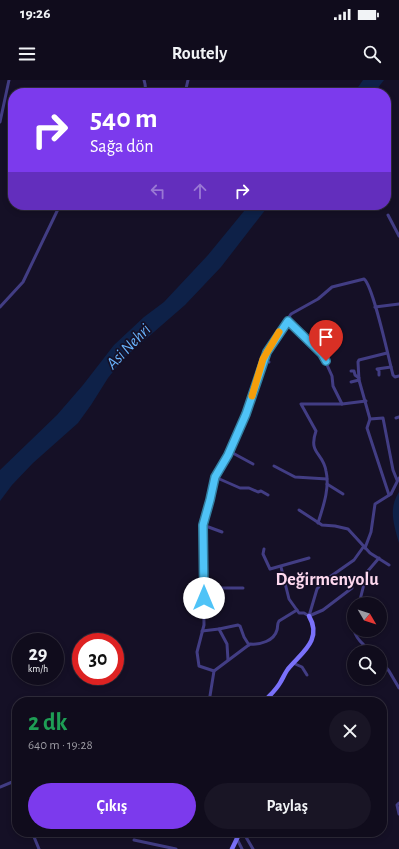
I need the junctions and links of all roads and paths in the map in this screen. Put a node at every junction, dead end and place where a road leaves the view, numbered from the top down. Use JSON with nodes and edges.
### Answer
{"nodes":[{"id":1,"x":9,"y":80,"type":"edge"},
{"id":2,"x":0,"y":122,"type":"edge"},
{"id":3,"x":58,"y":210,"type":"edge"},
{"id":4,"x":388,"y":215,"type":"dead end"},
{"id":5,"x":399,"y":236,"type":"edge"},
{"id":6,"x":399,"y":304,"type":"edge"},
{"id":7,"x":0,"y":307,"type":"edge"},
{"id":8,"x":375,"y":307,"type":"junction"},
{"id":9,"x":288,"y":321,"type":"junction"},
{"id":10,"x":379,"y":323,"type":"junction"},
{"id":11,"x":384,"y":323,"type":"dead end"},
{"id":12,"x":387,"y":353,"type":"junction"},
{"id":13,"x":263,"y":359,"type":"junction"},
{"id":14,"x":269,"y":362,"type":"dead end"},
{"id":15,"x":391,"y":367,"type":"junction"},
{"id":16,"x":351,"y":371,"type":"dead end"},
{"id":17,"x":379,"y":375,"type":"dead end"},
{"id":18,"x":399,"y":376,"type":"edge"},
{"id":19,"x":359,"y":379,"type":"junction"},
{"id":20,"x":351,"y":382,"type":"dead end"},
{"id":21,"x":366,"y":401,"type":"junction"},
{"id":22,"x":342,"y":404,"type":"junction"},
{"id":23,"x":370,"y":419,"type":"junction"},
{"id":24,"x":229,"y":451,"type":"junction"},
{"id":25,"x":253,"y":464,"type":"dead end"},
{"id":26,"x":274,"y":466,"type":"dead end"},
{"id":27,"x":215,"y":477,"type":"junction"},
{"id":28,"x":327,"y":479,"type":"junction"},
{"id":29,"x":398,"y":479,"type":"edge"},
{"id":30,"x":327,"y":484,"type":"junction"},
{"id":31,"x":268,"y":494,"type":"dead end"},
{"id":32,"x":343,"y":494,"type":"dead end"},
{"id":33,"x":388,"y":495,"type":"junction"},
{"id":34,"x":299,"y":510,"type":"dead end"},
{"id":35,"x":318,"y":523,"type":"junction"},
{"id":36,"x":203,"y":525,"type":"junction"},
{"id":37,"x":222,"y":532,"type":"dead end"},
{"id":38,"x":365,"y":547,"type":"junction"},
{"id":39,"x":264,"y":549,"type":"dead end"},
{"id":40,"x":309,"y":558,"type":"dead end"},
{"id":41,"x":379,"y":558,"type":"junction"},
{"id":42,"x":389,"y":565,"type":"dead end"},
{"id":43,"x":281,"y":567,"type":"junction"},
{"id":44,"x":204,"y":583,"type":"junction"},
{"id":45,"x":242,"y":588,"type":"dead end"},
{"id":46,"x":352,"y":588,"type":"dead end"},
{"id":47,"x":361,"y":597,"type":"edge"},
{"id":48,"x":297,"y":610,"type":"junction"},
{"id":49,"x":309,"y":616,"type":"junction"},
{"id":50,"x":219,"y":629,"type":"junction"},
{"id":51,"x":202,"y":631,"type":"junction"},
{"id":52,"x":358,"y":637,"type":"edge"},
{"id":53,"x":249,"y":645,"type":"junction"},
{"id":54,"x":365,"y":645,"type":"edge"},
{"id":55,"x":228,"y":660,"type":"junction"},
{"id":56,"x":293,"y":663,"type":"junction"},
{"id":57,"x":387,"y":669,"type":"edge"},
{"id":58,"x":214,"y":671,"type":"junction"},
{"id":59,"x":307,"y":675,"type":"dead end"},
{"id":60,"x":399,"y":679,"type":"edge"},
{"id":61,"x":394,"y":681,"type":"junction"},
{"id":62,"x":399,"y":688,"type":"edge"},
{"id":63,"x":210,"y":697,"type":"edge"},
{"id":64,"x":268,"y":697,"type":"edge"},
{"id":65,"x":12,"y":782,"type":"edge"},
{"id":66,"x":0,"y":787,"type":"edge"},
{"id":67,"x":399,"y":803,"type":"edge"},
{"id":68,"x":399,"y":814,"type":"edge"},
{"id":69,"x":34,"y":837,"type":"edge"},
{"id":70,"x":246,"y":837,"type":"edge"},
{"id":71,"x":237,"y":839,"type":"joint"},
{"id":72,"x":134,"y":840,"type":"dead end"},
{"id":73,"x":39,"y":849,"type":"edge"},
{"id":74,"x":176,"y":849,"type":"edge"},
{"id":75,"x":232,"y":849,"type":"edge"},
{"id":76,"x":242,"y":849,"type":"edge"},
{"id":77,"x":253,"y":849,"type":"edge"}],
"edges":[{"from":1,"to":2,"type":"street"},
{"from":3,"to":7,"type":"street"},
{"from":4,"to":5,"type":"street"},
{"from":6,"to":8,"type":"street"},
{"from":8,"to":9,"type":"street"},
{"from":8,"to":10,"type":"street"},
{"from":9,"to":13,"type":"street"},
{"from":9,"to":22,"type":"street"},
{"from":10,"to":11,"type":"street"},
{"from":10,"to":12,"type":"street"},
{"from":12,"to":15,"type":"street"},
{"from":12,"to":19,"type":"street"},
{"from":13,"to":14,"type":"street"},
{"from":13,"to":24,"type":"street"},
{"from":15,"to":17,"type":"street"},
{"from":15,"to":18,"type":"street"},
{"from":16,"to":19,"type":"street"},
{"from":19,"to":20,"type":"street"},
{"from":19,"to":21,"type":"street"},
{"from":21,"to":22,"type":"street"},
{"from":21,"to":23,"type":"street"},
{"from":22,"to":28,"type":"street"},
{"from":23,"to":29,"type":"street"},
{"from":23,"to":33,"type":"street"},
{"from":24,"to":25,"type":"street"},
{"from":24,"to":27,"type":"street"},
{"from":26,"to":28,"type":"street"},
{"from":27,"to":31,"type":"street"},
{"from":27,"to":36,"type":"street"},
{"from":28,"to":30,"type":"street"},
{"from":29,"to":33,"type":"street"},
{"from":30,"to":32,"type":"street"},
{"from":30,"to":35,"type":"street"},
{"from":33,"to":38,"type":"street"},
{"from":34,"to":35,"type":"street"},
{"from":35,"to":38,"type":"street"},
{"from":36,"to":37,"type":"street"},
{"from":36,"to":44,"type":"street"},
{"from":38,"to":41,"type":"street"},
{"from":38,"to":49,"type":"street"},
{"from":39,"to":43,"type":"street"},
{"from":40,"to":43,"type":"street"},
{"from":41,"to":42,"type":"street"},
{"from":41,"to":47,"type":"street"},
{"from":43,"to":48,"type":"street"},
{"from":44,"to":45,"type":"street"},
{"from":44,"to":51,"type":"street"},
{"from":46,"to":49,"type":"street"},
{"from":48,"to":49,"type":"street"},
{"from":48,"to":53,"type":"street"},
{"from":49,"to":56,"type":"street"},
{"from":50,"to":51,"type":"street"},
{"from":50,"to":53,"type":"street"},
{"from":50,"to":55,"type":"street"},
{"from":51,"to":58,"type":"street"},
{"from":52,"to":54,"type":"street"},
{"from":53,"to":55,"type":"street"},
{"from":55,"to":58,"type":"street"},
{"from":56,"to":59,"type":"street"},
{"from":56,"to":64,"type":"street"},
{"from":57,"to":61,"type":"street"},
{"from":58,"to":63,"type":"street"},
{"from":60,"to":61,"type":"street"},
{"from":61,"to":62,"type":"street"},
{"from":65,"to":66,"type":"street"},
{"from":67,"to":68,"type":"street"},
{"from":69,"to":73,"type":"street"},
{"from":70,"to":77,"type":"street"},
{"from":71,"to":75,"type":"street"},
{"from":71,"to":76,"type":"street"},
{"from":72,"to":74,"type":"street"}]}
